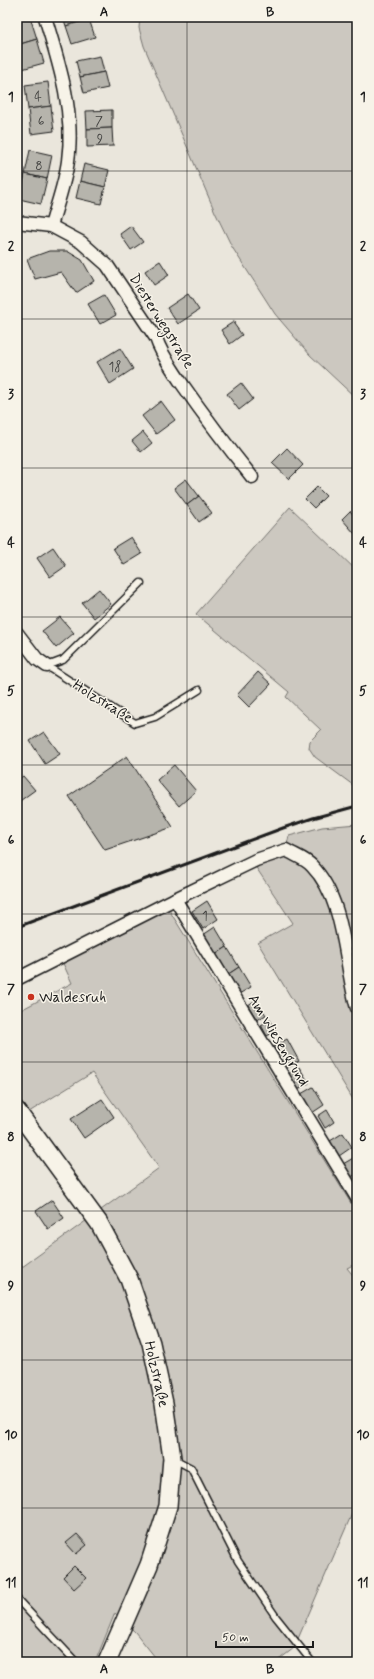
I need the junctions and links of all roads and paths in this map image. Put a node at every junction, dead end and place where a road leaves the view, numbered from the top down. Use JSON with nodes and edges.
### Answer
{"nodes":[{"id":1,"x":46,"y":17,"type":"edge"},
{"id":2,"x":17,"y":222,"type":"edge"},
{"id":3,"x":52,"y":226,"type":"junction"},
{"id":4,"x":252,"y":477,"type":"dead end"},
{"id":5,"x":141,"y":583,"type":"dead end"},
{"id":6,"x":17,"y":633,"type":"edge"},
{"id":7,"x":48,"y":666,"type":"junction"},
{"id":8,"x":199,"y":690,"type":"dead end"},
{"id":9,"x":175,"y":899,"type":"junction"},
{"id":10,"x":17,"y":979,"type":"edge"},
{"id":11,"x":357,"y":1008,"type":"edge"},
{"id":12,"x":17,"y":1111,"type":"edge"},
{"id":13,"x":357,"y":1198,"type":"edge"},
{"id":14,"x":172,"y":1458,"type":"junction"},
{"id":15,"x":17,"y":1599,"type":"edge"},
{"id":16,"x":76,"y":1662,"type":"edge"},
{"id":17,"x":107,"y":1662,"type":"edge"},
{"id":18,"x":312,"y":1662,"type":"edge"}],
"edges":[{"from":1,"to":3,"type":"street"},
{"from":2,"to":3,"type":"street","name":"Diesterwegstraße"},
{"from":3,"to":4,"type":"street","name":"Diesterwegstraße"},
{"from":5,"to":7,"type":"lane"},
{"from":6,"to":7,"type":"street","name":"Holzstraße"},
{"from":7,"to":8,"type":"lane","name":"Holzstraße"},
{"from":9,"to":10,"type":"street"},
{"from":9,"to":11,"type":"street"},
{"from":9,"to":13,"type":"street","name":"Am Wiesengrund"},
{"from":12,"to":14,"type":"street","name":"Holzstraße"},
{"from":14,"to":17,"type":"street","name":"Holzstraße"},
{"from":14,"to":18,"type":"lane"},
{"from":15,"to":16,"type":"lane"}]}
